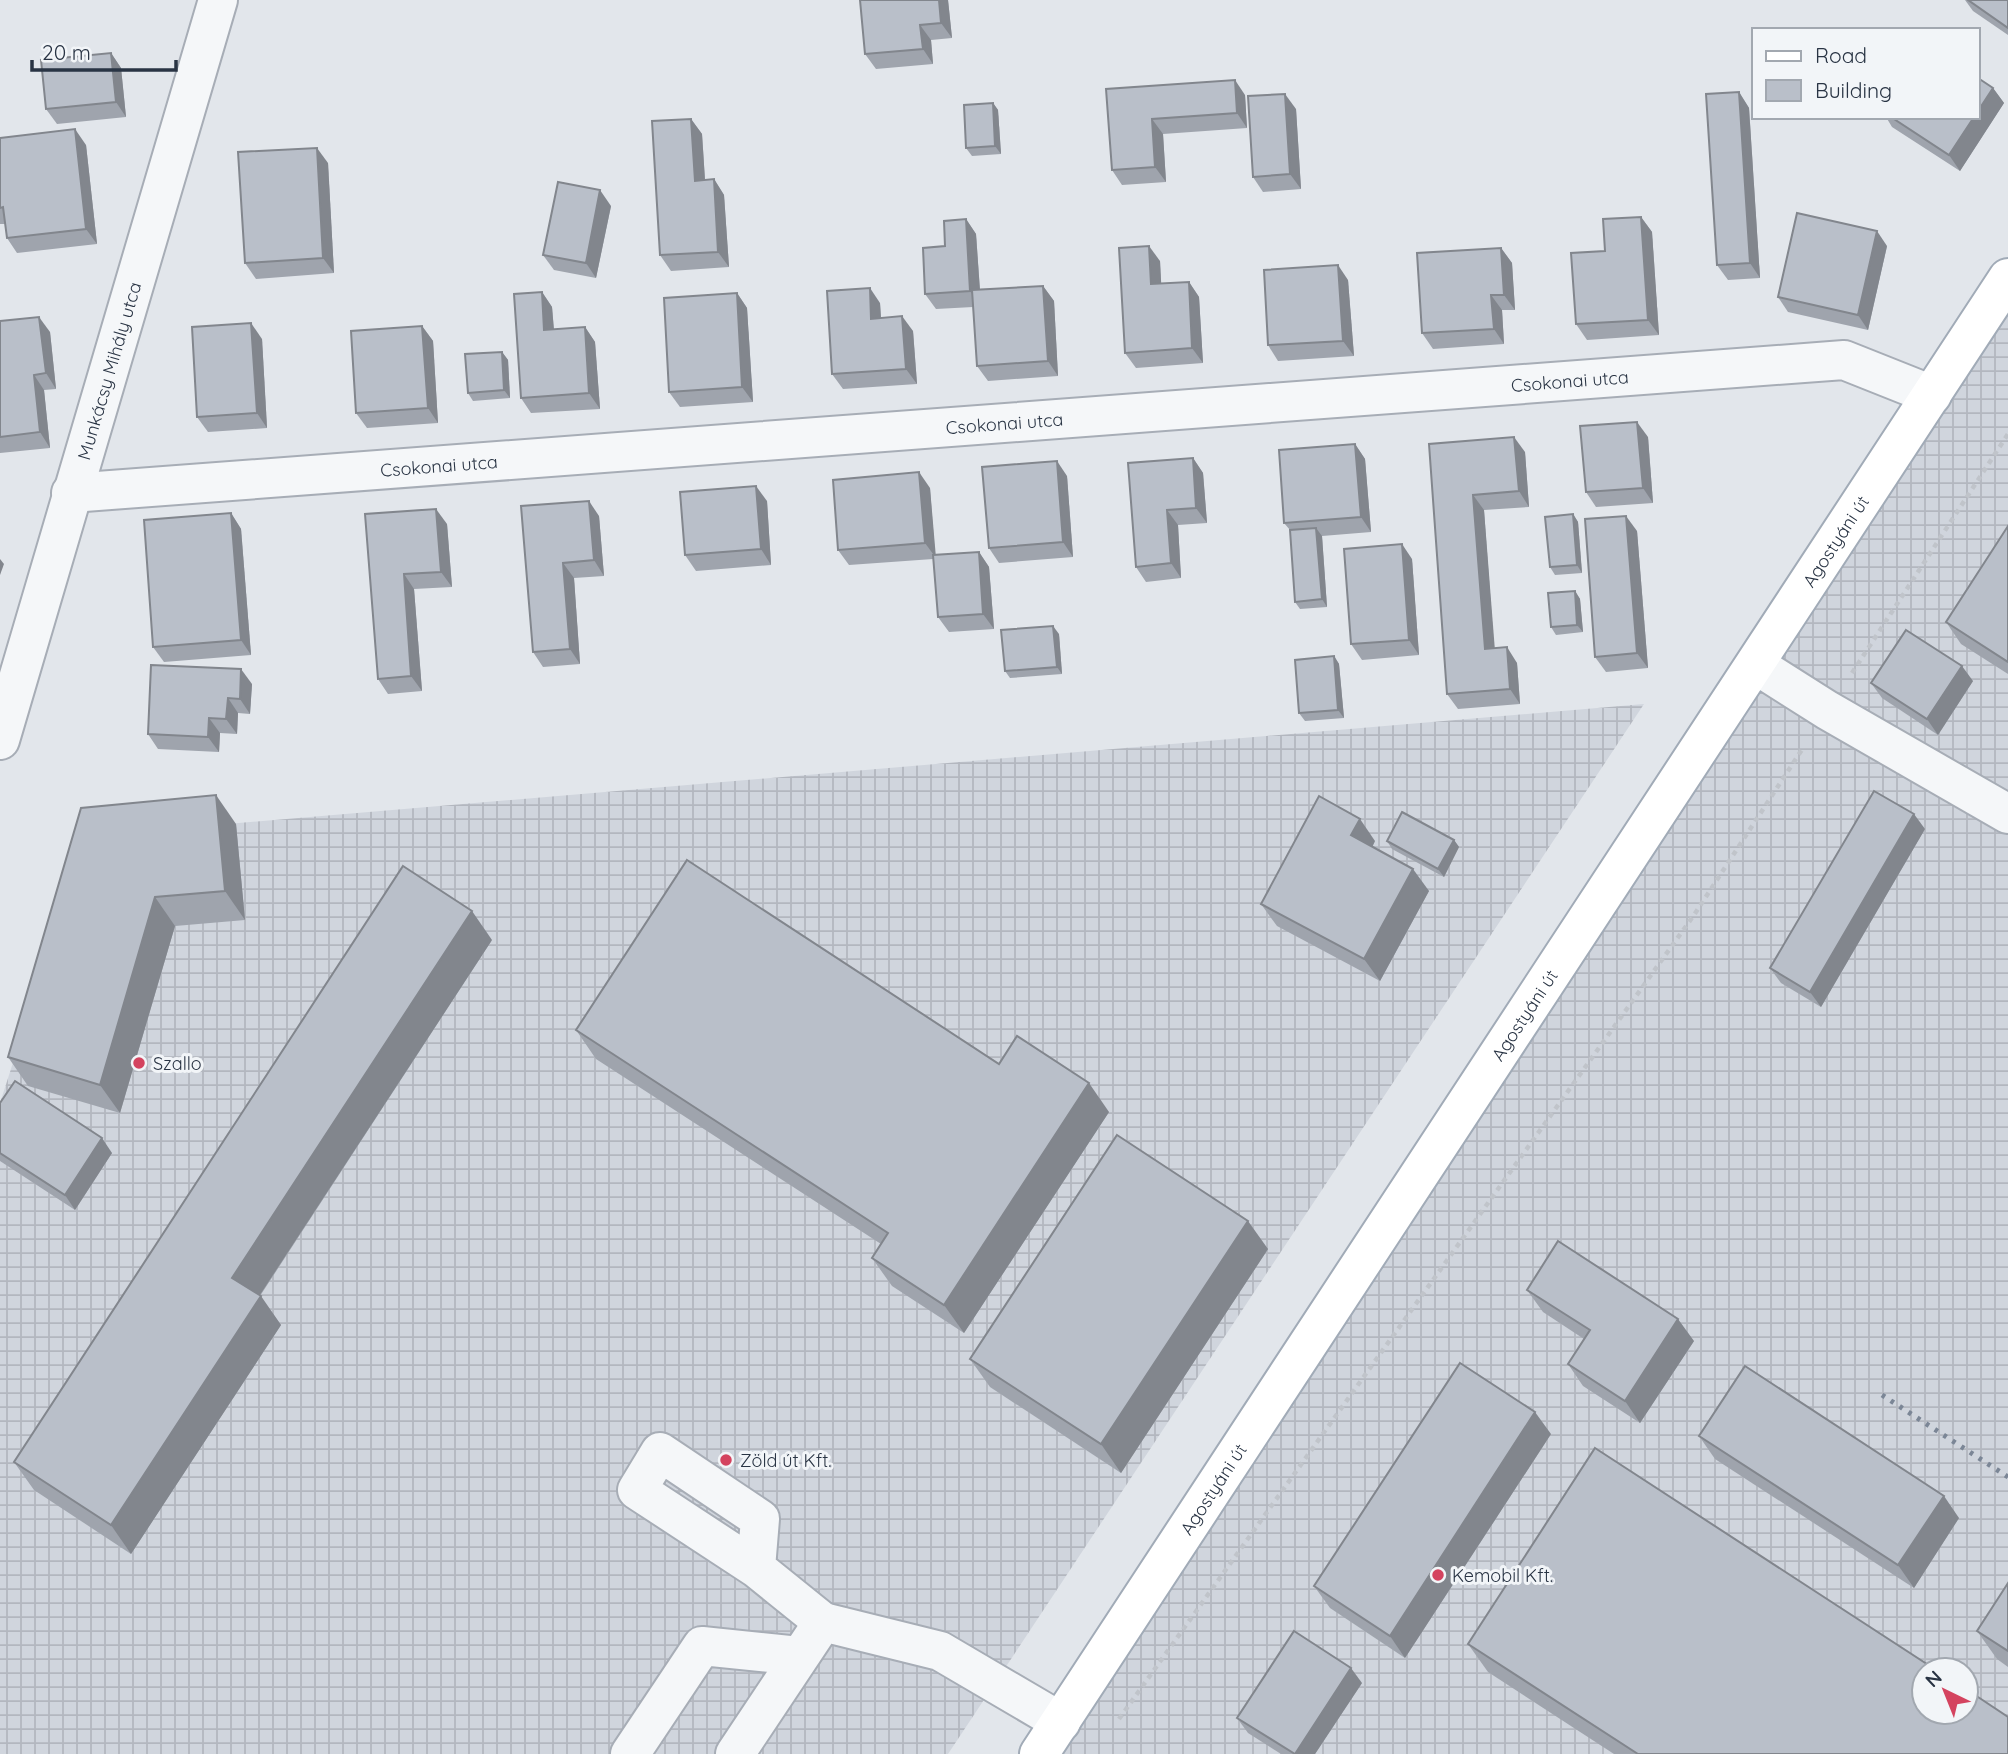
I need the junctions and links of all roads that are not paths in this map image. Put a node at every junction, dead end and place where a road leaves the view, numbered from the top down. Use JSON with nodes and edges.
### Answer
{"nodes":[{"id":1,"x":218,"y":0,"type":"edge"},
{"id":2,"x":2008,"y":278,"type":"edge"},
{"id":3,"x":1931,"y":395,"type":"junction"},
{"id":4,"x":71,"y":493,"type":"junction"},
{"id":5,"x":1756,"y":665,"type":"junction"},
{"id":6,"x":0,"y":740,"type":"edge"},
{"id":7,"x":2008,"y":814,"type":"edge"},
{"id":8,"x":756,"y":1568,"type":"dead end"},
{"id":9,"x":823,"y":1622,"type":"junction"},
{"id":10,"x":799,"y":1656,"type":"junction"},
{"id":11,"x":1061,"y":1722,"type":"junction"},
{"id":12,"x":630,"y":1754,"type":"edge"},
{"id":13,"x":735,"y":1754,"type":"edge"},
{"id":14,"x":1040,"y":1754,"type":"edge"}],
"edges":[{"from":1,"to":4,"type":"street","name":"Munkácsy Mihály utca"},
{"from":2,"to":3,"type":"main road","name":"Agostyáni út"},
{"from":3,"to":4,"type":"street","name":"Csokonai utca"},
{"from":3,"to":5,"type":"main road","name":"Agostyáni út"},
{"from":4,"to":6,"type":"street","name":"Munkácsy Mihály utca"},
{"from":5,"to":7,"type":"street"},
{"from":5,"to":11,"type":"main road","name":"Agostyáni út"},
{"from":8,"to":9,"type":"street"},
{"from":9,"to":10,"type":"street"},
{"from":9,"to":11,"type":"street"},
{"from":10,"to":12,"type":"street"},
{"from":10,"to":13,"type":"street"},
{"from":11,"to":14,"type":"main road","name":"Agostyáni út"}]}
